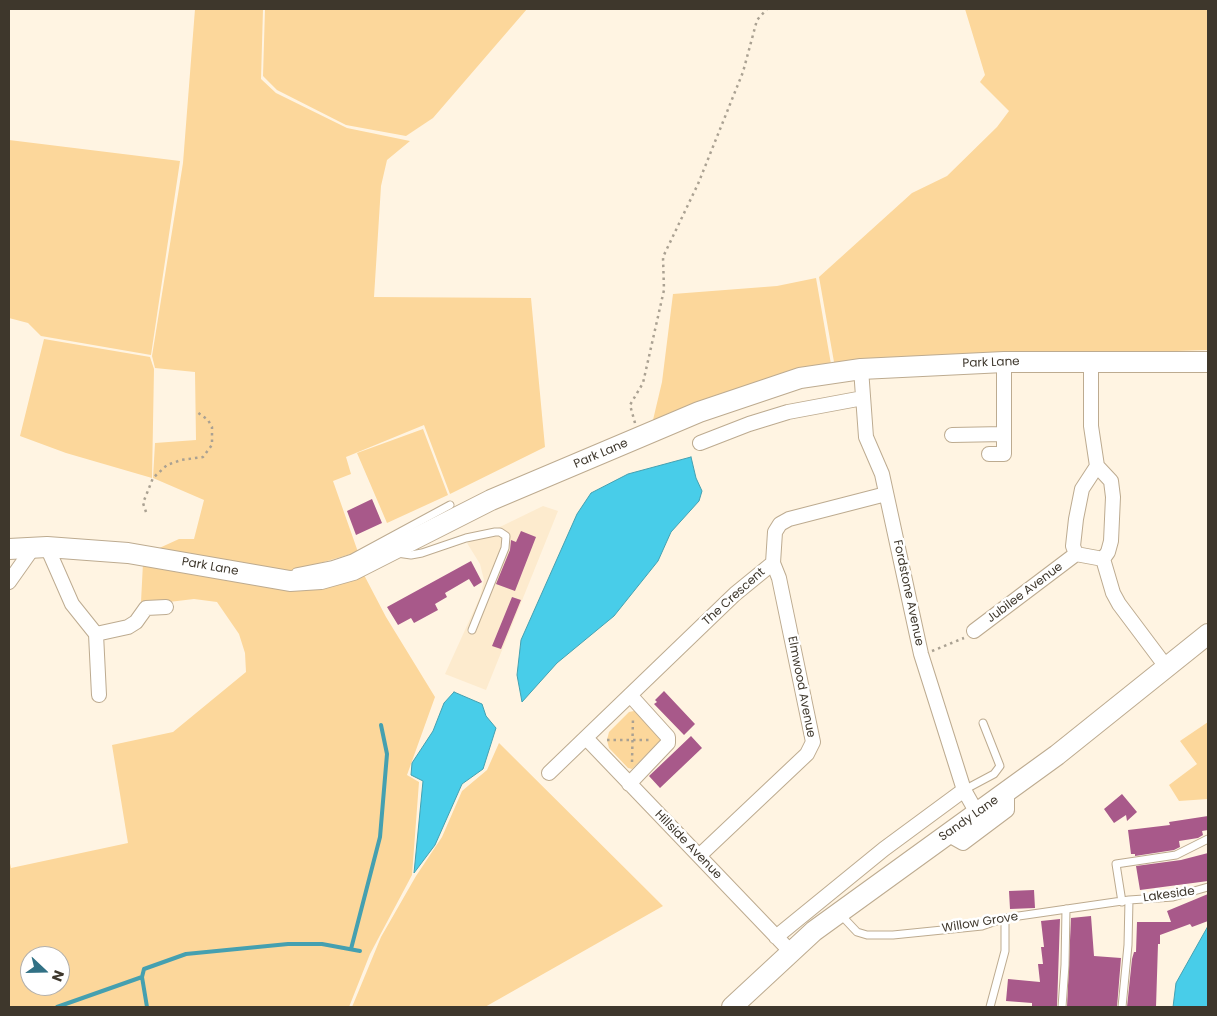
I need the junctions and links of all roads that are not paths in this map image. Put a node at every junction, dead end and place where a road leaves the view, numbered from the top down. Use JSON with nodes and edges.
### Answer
{"nodes":[{"id":1,"x":1004,"y":362,"type":"junction"},
{"id":2,"x":1091,"y":362,"type":"junction"},
{"id":3,"x":1208,"y":362,"type":"edge"},
{"id":4,"x":861,"y":368,"type":"junction"},
{"id":5,"x":863,"y":398,"type":"junction"},
{"id":6,"x":1004,"y":434,"type":"junction"},
{"id":7,"x":952,"y":435,"type":"dead end"},
{"id":8,"x":700,"y":443,"type":"dead end"},
{"id":9,"x":989,"y":454,"type":"dead end"},
{"id":10,"x":1097,"y":466,"type":"junction"},
{"id":11,"x":886,"y":494,"type":"junction"},
{"id":12,"x":450,"y":505,"type":"dead end"},
{"id":13,"x":40,"y":547,"type":"junction"},
{"id":14,"x":9,"y":548,"type":"edge"},
{"id":15,"x":392,"y":552,"type":"junction"},
{"id":16,"x":1076,"y":554,"type":"junction"},
{"id":17,"x":1102,"y":559,"type":"junction"},
{"id":18,"x":773,"y":563,"type":"junction"},
{"id":19,"x":280,"y":579,"type":"junction"},
{"id":20,"x":9,"y":582,"type":"edge"},
{"id":21,"x":166,"y":608,"type":"dead end"},
{"id":22,"x":472,"y":630,"type":"dead end"},
{"id":23,"x":974,"y":631,"type":"road end"},
{"id":24,"x":96,"y":634,"type":"junction"},
{"id":25,"x":1208,"y":634,"type":"edge"},
{"id":26,"x":1167,"y":668,"type":"junction"},
{"id":27,"x":99,"y":695,"type":"dead end"},
{"id":28,"x":630,"y":695,"type":"junction"},
{"id":29,"x":983,"y":723,"type":"dead end"},
{"id":30,"x":586,"y":738,"type":"junction"},
{"id":31,"x":549,"y":773,"type":"dead end"},
{"id":32,"x":629,"y":784,"type":"junction"},
{"id":33,"x":964,"y":790,"type":"junction"},
{"id":34,"x":1007,"y":792,"type":"junction"},
{"id":35,"x":977,"y":812,"type":"junction"},
{"id":36,"x":947,"y":834,"type":"junction"},
{"id":37,"x":1208,"y":838,"type":"edge"},
{"id":38,"x":699,"y":856,"type":"junction"},
{"id":39,"x":1208,"y":887,"type":"edge"},
{"id":40,"x":1126,"y":901,"type":"junction"},
{"id":41,"x":1066,"y":909,"type":"junction"},
{"id":42,"x":839,"y":913,"type":"junction"},
{"id":43,"x":1005,"y":918,"type":"junction"},
{"id":44,"x":776,"y":937,"type":"junction"},
{"id":45,"x":790,"y":951,"type":"junction"},
{"id":46,"x":732,"y":1007,"type":"edge"},
{"id":47,"x":990,"y":1007,"type":"edge"},
{"id":48,"x":1062,"y":1007,"type":"edge"},
{"id":49,"x":1122,"y":1007,"type":"edge"}],
"edges":[{"from":1,"to":2,"type":"main road","name":"Park Lane"},
{"from":1,"to":4,"type":"main road","name":"Park Lane"},
{"from":1,"to":6,"type":"street"},
{"from":2,"to":3,"type":"main road","name":"Park Lane"},
{"from":2,"to":10,"type":"street"},
{"from":4,"to":5,"type":"street","name":"Fordstone Avenue"},
{"from":4,"to":15,"type":"main road","name":"Park Lane"},
{"from":5,"to":8,"type":"street"},
{"from":5,"to":11,"type":"street","name":"Fordstone Avenue"},
{"from":6,"to":7,"type":"street"},
{"from":6,"to":9,"type":"street"},
{"from":10,"to":16,"type":"street"},
{"from":10,"to":17,"type":"street"},
{"from":11,"to":18,"type":"street","name":"The Crescent"},
{"from":11,"to":33,"type":"street","name":"Fordstone Avenue"},
{"from":12,"to":19,"type":"lane"},
{"from":13,"to":14,"type":"main road","name":"Park Lane"},
{"from":13,"to":19,"type":"main road","name":"Park Lane"},
{"from":13,"to":20,"type":"street"},
{"from":13,"to":24,"type":"street"},
{"from":15,"to":19,"type":"main road","name":"Park Lane"},
{"from":15,"to":22,"type":"lane"},
{"from":16,"to":17,"type":"street"},
{"from":16,"to":23,"type":"street","name":"Jubilee Avenue"},
{"from":17,"to":26,"type":"street"},
{"from":18,"to":28,"type":"street","name":"The Crescent"},
{"from":18,"to":38,"type":"street","name":"Elmwood Avenue"},
{"from":21,"to":24,"type":"street"},
{"from":24,"to":27,"type":"street"},
{"from":25,"to":26,"type":"main road","name":"Sandy Lane"},
{"from":26,"to":34,"type":"main road","name":"Sandy Lane"},
{"from":28,"to":30,"type":"street","name":"The Crescent"},
{"from":28,"to":32,"type":"street"},
{"from":29,"to":33,"type":"lane"},
{"from":30,"to":31,"type":"street","name":"The Crescent"},
{"from":30,"to":32,"type":"street","name":"Hillside Avenue"},
{"from":32,"to":38,"type":"street","name":"Hillside Avenue"},
{"from":33,"to":35,"type":"street","name":"Fordstone Avenue"},
{"from":33,"to":44,"type":"street","name":"Sandy Lane"},
{"from":34,"to":35,"type":"main road","name":"Sandy Lane"},
{"from":34,"to":36,"type":"street"},
{"from":35,"to":36,"type":"main road","name":"Sandy Lane"},
{"from":36,"to":42,"type":"main road","name":"Sandy Lane"},
{"from":37,"to":40,"type":"lane"},
{"from":38,"to":44,"type":"street","name":"Hillside Avenue"},
{"from":39,"to":40,"type":"lane","name":"Lakeside"},
{"from":40,"to":41,"type":"lane","name":"Willow Grove"},
{"from":40,"to":49,"type":"lane"},
{"from":41,"to":43,"type":"lane","name":"Willow Grove"},
{"from":41,"to":48,"type":"lane"},
{"from":42,"to":43,"type":"lane","name":"Willow Grove"},
{"from":42,"to":45,"type":"main road","name":"Sandy Lane"},
{"from":43,"to":47,"type":"lane"},
{"from":44,"to":45,"type":"street","name":"Hillside Avenue"},
{"from":45,"to":46,"type":"main road","name":"Sandy Lane"}]}
